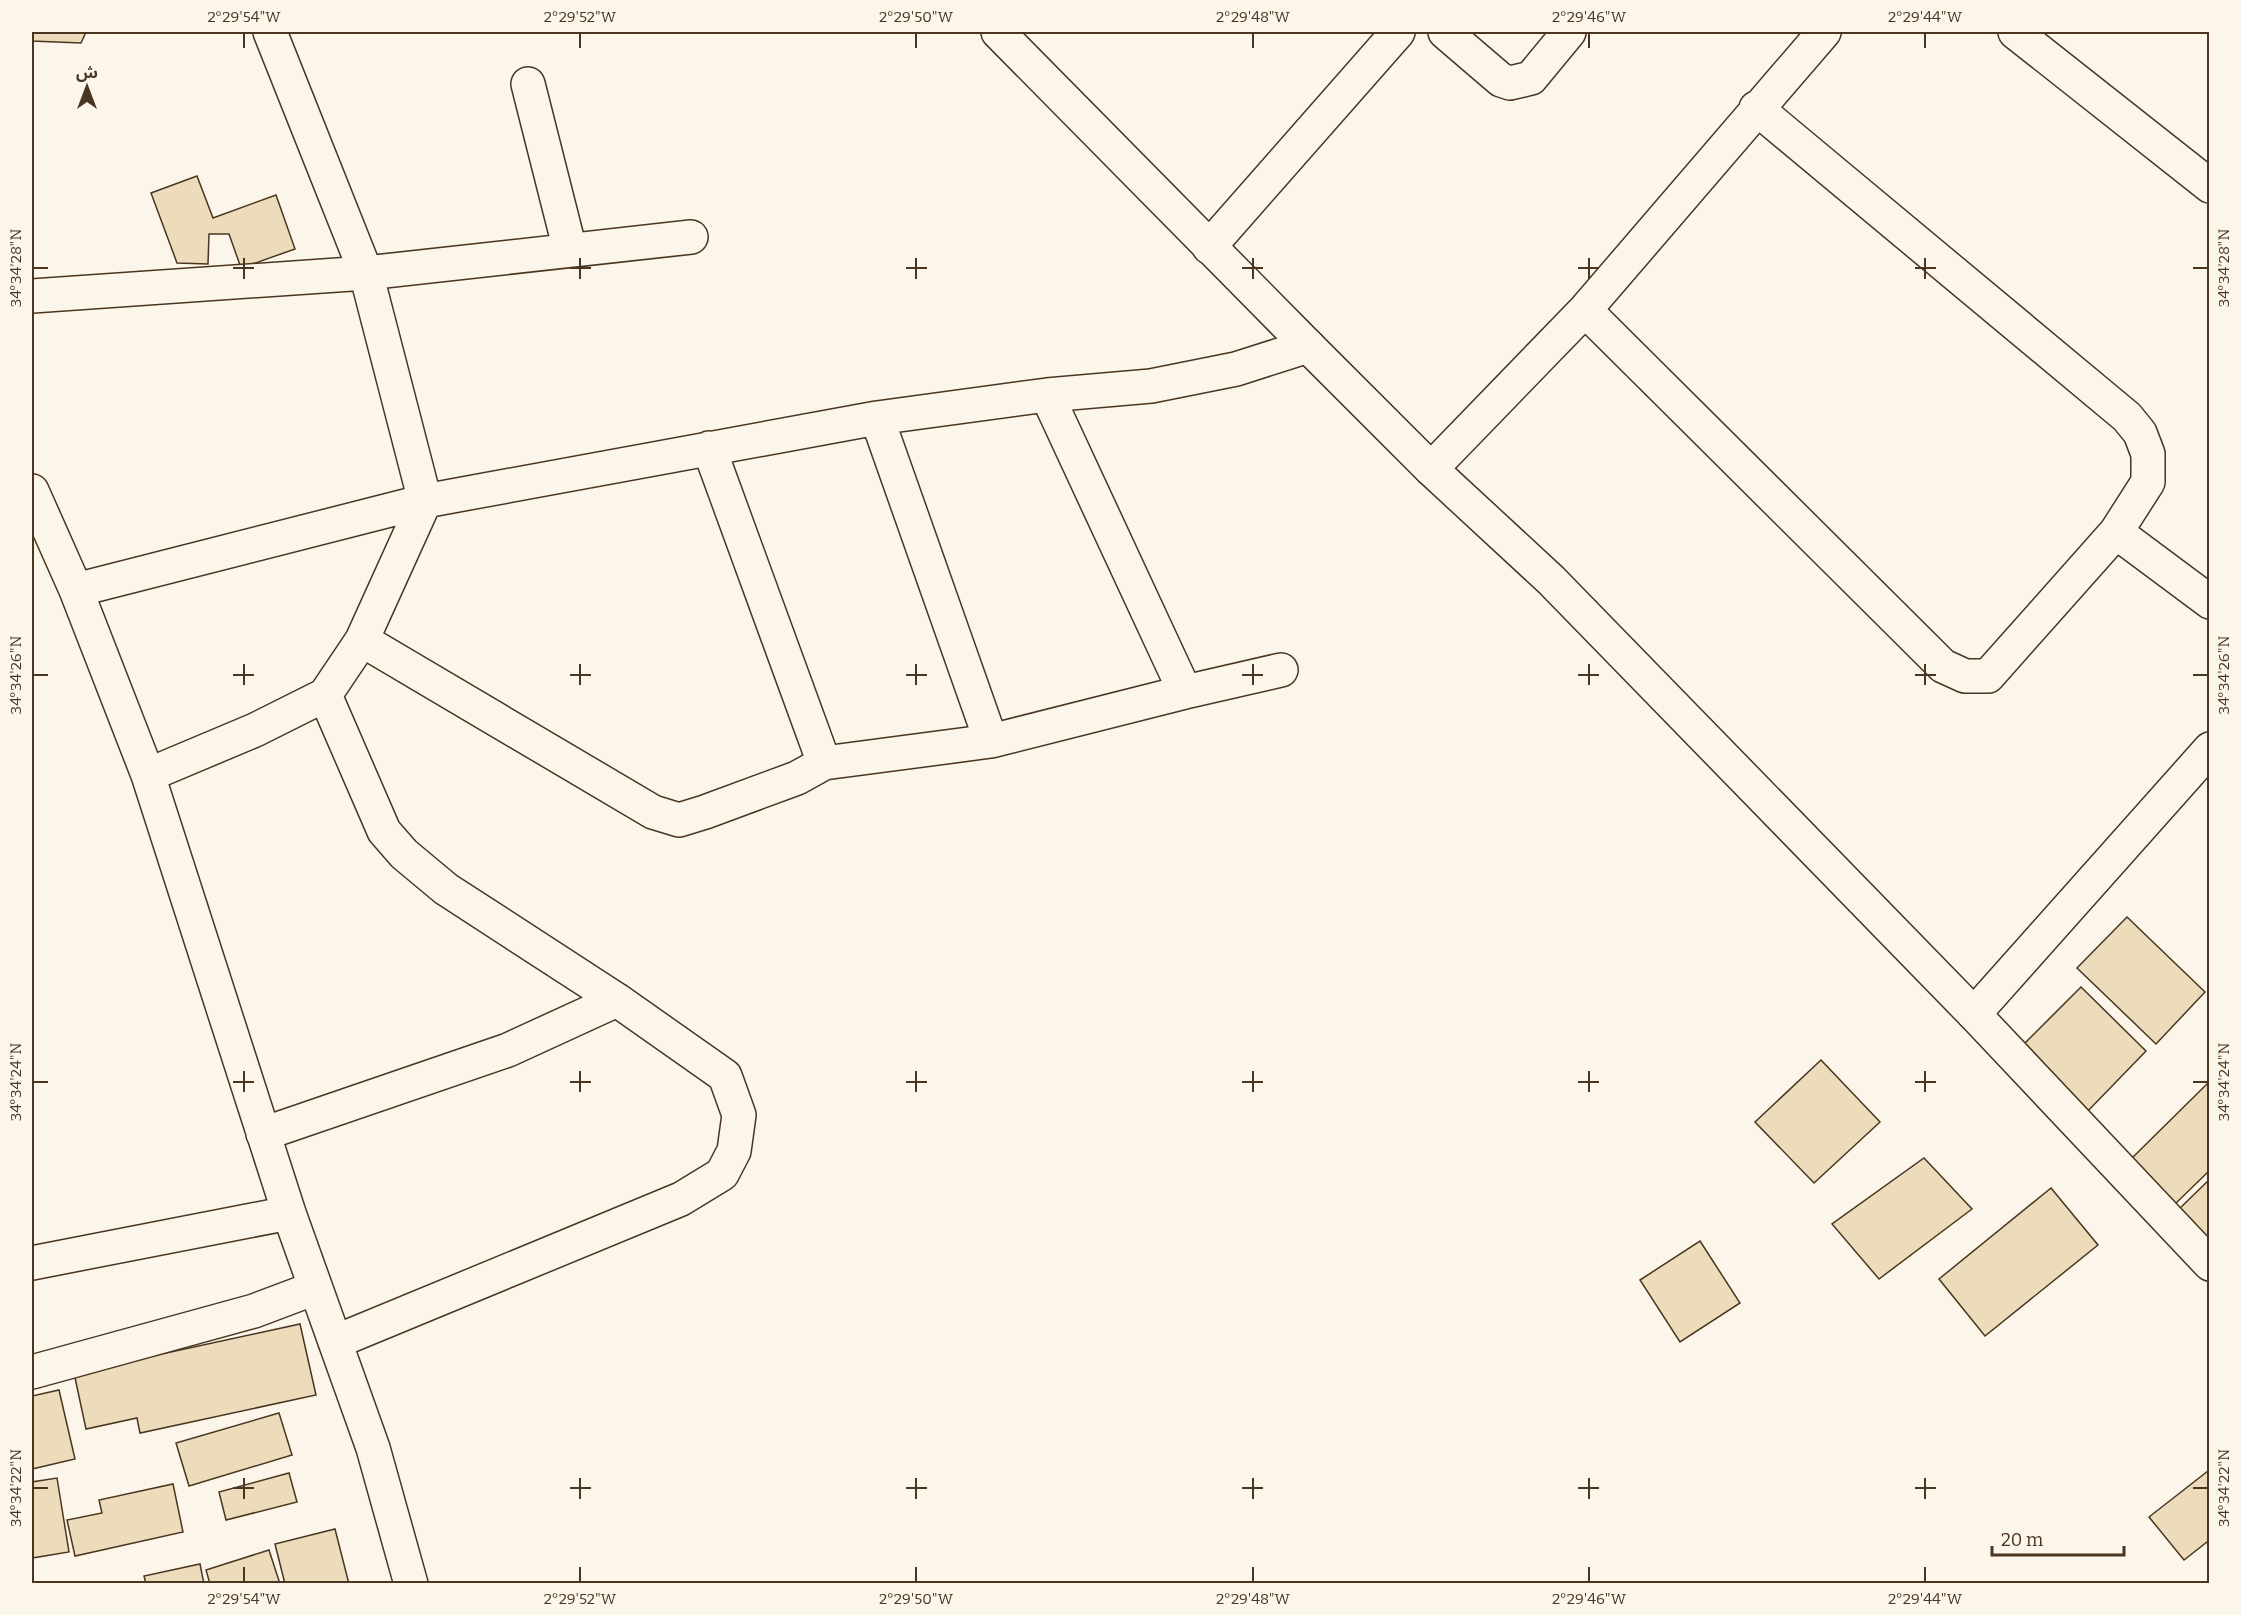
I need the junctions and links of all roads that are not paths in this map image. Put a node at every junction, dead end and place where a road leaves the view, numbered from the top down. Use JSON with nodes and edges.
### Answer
{"nodes":[{"id":1,"x":270,"y":32,"type":"edge"},
{"id":2,"x":998,"y":32,"type":"edge"},
{"id":3,"x":1398,"y":32,"type":"edge"},
{"id":4,"x":1445,"y":32,"type":"edge"},
{"id":5,"x":1569,"y":32,"type":"edge"},
{"id":6,"x":1824,"y":32,"type":"edge"},
{"id":7,"x":2015,"y":32,"type":"edge"},
{"id":8,"x":528,"y":84,"type":"dead end"},
{"id":9,"x":1756,"y":108,"type":"junction"},
{"id":10,"x":2210,"y":186,"type":"edge"},
{"id":11,"x":691,"y":237,"type":"dead end"},
{"id":12,"x":1209,"y":247,"type":"junction"},
{"id":13,"x":570,"y":250,"type":"junction"},
{"id":14,"x":366,"y":273,"type":"junction"},
{"id":15,"x":32,"y":296,"type":"edge"},
{"id":16,"x":1585,"y":310,"type":"junction"},
{"id":17,"x":1308,"y":346,"type":"junction"},
{"id":18,"x":1047,"y":395,"type":"junction"},
{"id":19,"x":877,"y":418,"type":"junction"},
{"id":20,"x":710,"y":448,"type":"junction"},
{"id":21,"x":1431,"y":468,"type":"junction"},
{"id":22,"x":32,"y":491,"type":"edge"},
{"id":23,"x":425,"y":501,"type":"junction"},
{"id":24,"x":2116,"y":532,"type":"junction"},
{"id":25,"x":76,"y":590,"type":"junction"},
{"id":26,"x":2210,"y":602,"type":"edge"},
{"id":27,"x":362,"y":640,"type":"junction"},
{"id":28,"x":1281,"y":670,"type":"dead end"},
{"id":29,"x":1185,"y":692,"type":"junction"},
{"id":30,"x":324,"y":695,"type":"junction"},
{"id":31,"x":991,"y":741,"type":"junction"},
{"id":32,"x":2210,"y":749,"type":"edge"},
{"id":33,"x":824,"y":763,"type":"junction"},
{"id":34,"x":148,"y":775,"type":"junction"},
{"id":35,"x":617,"y":1000,"type":"junction"},
{"id":36,"x":1974,"y":1014,"type":"junction"},
{"id":37,"x":263,"y":1134,"type":"junction"},
{"id":38,"x":289,"y":1214,"type":"junction"},
{"id":39,"x":32,"y":1263,"type":"edge"},
{"id":40,"x":2210,"y":1264,"type":"edge"},
{"id":41,"x":315,"y":1288,"type":"junction"},
{"id":42,"x":335,"y":1342,"type":"junction"},
{"id":43,"x":32,"y":1372,"type":"edge"},
{"id":44,"x":411,"y":1584,"type":"edge"}],
"edges":[{"from":1,"to":14,"type":"street"},
{"from":2,"to":12,"type":"street"},
{"from":3,"to":12,"type":"street"},
{"from":4,"to":5,"type":"street"},
{"from":6,"to":9,"type":"street"},
{"from":7,"to":10,"type":"street"},
{"from":8,"to":13,"type":"street"},
{"from":9,"to":16,"type":"street"},
{"from":9,"to":24,"type":"street"},
{"from":11,"to":13,"type":"street"},
{"from":12,"to":17,"type":"street"},
{"from":13,"to":14,"type":"street"},
{"from":14,"to":15,"type":"street"},
{"from":14,"to":23,"type":"street"},
{"from":16,"to":21,"type":"street"},
{"from":16,"to":24,"type":"street"},
{"from":17,"to":18,"type":"street"},
{"from":17,"to":21,"type":"street"},
{"from":18,"to":19,"type":"street"},
{"from":18,"to":29,"type":"street"},
{"from":19,"to":20,"type":"street"},
{"from":19,"to":31,"type":"street"},
{"from":20,"to":23,"type":"street"},
{"from":20,"to":33,"type":"street"},
{"from":21,"to":36,"type":"street"},
{"from":22,"to":25,"type":"street"},
{"from":23,"to":25,"type":"street"},
{"from":23,"to":27,"type":"street"},
{"from":24,"to":26,"type":"street"},
{"from":25,"to":34,"type":"street"},
{"from":27,"to":30,"type":"street"},
{"from":27,"to":33,"type":"street"},
{"from":28,"to":29,"type":"street"},
{"from":29,"to":31,"type":"street"},
{"from":30,"to":34,"type":"street"},
{"from":30,"to":35,"type":"street"},
{"from":31,"to":33,"type":"street"},
{"from":32,"to":36,"type":"street"},
{"from":34,"to":37,"type":"street"},
{"from":35,"to":37,"type":"street"},
{"from":35,"to":42,"type":"street"},
{"from":36,"to":40,"type":"street"},
{"from":37,"to":38,"type":"street"},
{"from":38,"to":39,"type":"street"},
{"from":38,"to":41,"type":"street"},
{"from":41,"to":42,"type":"street"},
{"from":41,"to":43,"type":"street"},
{"from":42,"to":44,"type":"street"}]}
